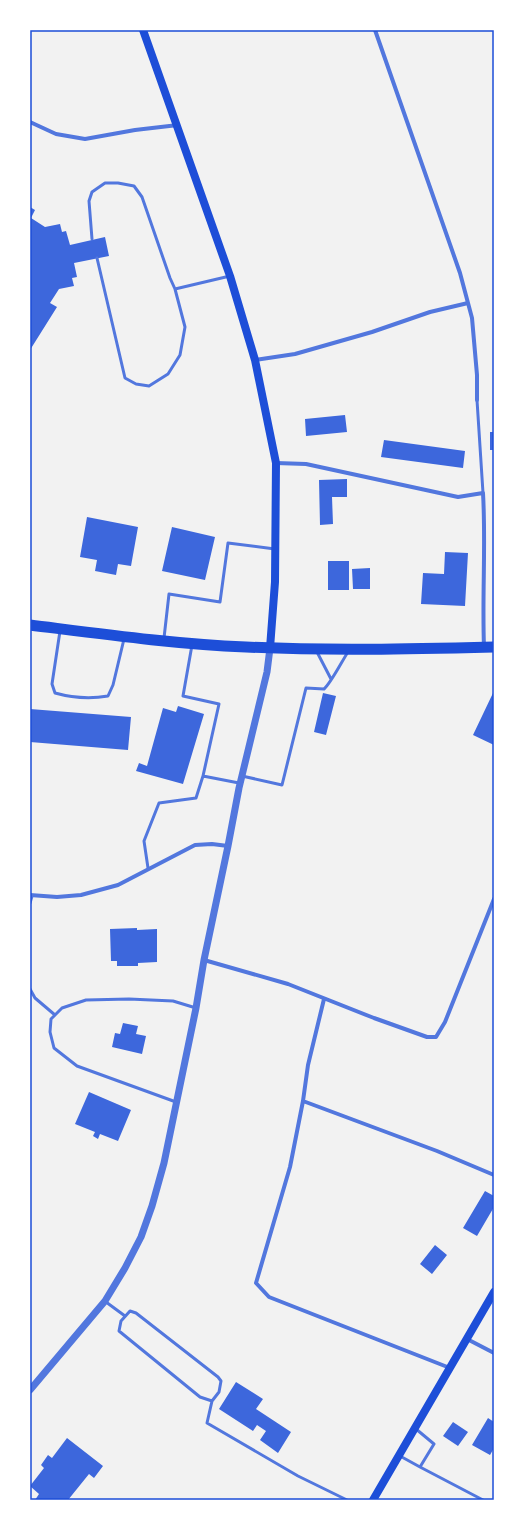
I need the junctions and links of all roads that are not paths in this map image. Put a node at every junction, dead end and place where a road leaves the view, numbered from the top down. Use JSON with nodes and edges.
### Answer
{"nodes":[{"id":1,"x":144,"y":30,"type":"edge"},
{"id":2,"x":374,"y":30,"type":"edge"},
{"id":3,"x":30,"y":122,"type":"edge"},
{"id":4,"x":178,"y":125,"type":"junction"},
{"id":5,"x":92,"y":239,"type":"dead end"},
{"id":6,"x":97,"y":258,"type":"dead end"},
{"id":7,"x":230,"y":276,"type":"junction"},
{"id":8,"x":175,"y":289,"type":"junction"},
{"id":9,"x":468,"y":303,"type":"junction"},
{"id":10,"x":255,"y":360,"type":"junction"},
{"id":11,"x":477,"y":400,"type":"joint"},
{"id":12,"x":276,"y":463,"type":"junction"},
{"id":13,"x":483,"y":494,"type":"junction"},
{"id":14,"x":275,"y":548,"type":"junction"},
{"id":15,"x":30,"y":625,"type":"edge"},
{"id":16,"x":60,"y":629,"type":"junction"},
{"id":17,"x":124,"y":637,"type":"junction"},
{"id":18,"x":164,"y":642,"type":"junction"},
{"id":19,"x":192,"y":644,"type":"junction"},
{"id":20,"x":489,"y":647,"type":"edge"},
{"id":21,"x":270,"y":648,"type":"junction"},
{"id":22,"x":350,"y":648,"type":"junction"},
{"id":23,"x":315,"y":649,"type":"junction"},
{"id":24,"x":331,"y":679,"type":"junction"},
{"id":25,"x":203,"y":776,"type":"junction"},
{"id":26,"x":241,"y":779,"type":"junction"},
{"id":27,"x":228,"y":846,"type":"junction"},
{"id":28,"x":148,"y":868,"type":"junction"},
{"id":29,"x":31,"y":895,"type":"edge"},
{"id":30,"x":494,"y":899,"type":"edge"},
{"id":31,"x":30,"y":904,"type":"edge"},
{"id":32,"x":204,"y":960,"type":"junction"},
{"id":33,"x":30,"y":989,"type":"edge"},
{"id":34,"x":324,"y":999,"type":"junction"},
{"id":35,"x":196,"y":1008,"type":"junction"},
{"id":36,"x":55,"y":1015,"type":"junction"},
{"id":37,"x":303,"y":1101,"type":"junction"},
{"id":38,"x":176,"y":1102,"type":"junction"},
{"id":39,"x":494,"y":1175,"type":"edge"},
{"id":40,"x":494,"y":1292,"type":"edge"},
{"id":41,"x":105,"y":1301,"type":"junction"},
{"id":42,"x":125,"y":1316,"type":"junction"},
{"id":43,"x":467,"y":1339,"type":"junction"},
{"id":44,"x":494,"y":1353,"type":"edge"},
{"id":45,"x":450,"y":1368,"type":"junction"},
{"id":46,"x":30,"y":1390,"type":"edge"},
{"id":47,"x":212,"y":1400,"type":"junction"},
{"id":48,"x":414,"y":1428,"type":"junction"},
{"id":49,"x":398,"y":1455,"type":"junction"},
{"id":50,"x":420,"y":1467,"type":"junction"},
{"id":51,"x":347,"y":1500,"type":"edge"},
{"id":52,"x":373,"y":1500,"type":"edge"},
{"id":53,"x":483,"y":1500,"type":"edge"}],
"edges":[{"from":1,"to":4,"type":"main road"},
{"from":2,"to":9,"type":"street"},
{"from":3,"to":4,"type":"street"},
{"from":4,"to":7,"type":"main road"},
{"from":5,"to":8,"type":"lane"},
{"from":6,"to":8,"type":"lane"},
{"from":7,"to":8,"type":"lane"},
{"from":7,"to":10,"type":"main road"},
{"from":9,"to":10,"type":"street"},
{"from":9,"to":11,"type":"street"},
{"from":10,"to":12,"type":"main road"},
{"from":11,"to":13,"type":"lane"},
{"from":12,"to":13,"type":"street"},
{"from":12,"to":14,"type":"main road"},
{"from":13,"to":20,"type":"street"},
{"from":14,"to":18,"type":"lane"},
{"from":14,"to":21,"type":"main road"},
{"from":15,"to":16,"type":"highway"},
{"from":16,"to":17,"type":"highway"},
{"from":16,"to":17,"type":"lane"},
{"from":17,"to":18,"type":"highway"},
{"from":18,"to":19,"type":"highway"},
{"from":19,"to":21,"type":"highway"},
{"from":19,"to":25,"type":"lane"},
{"from":20,"to":22,"type":"highway"},
{"from":21,"to":23,"type":"highway"},
{"from":21,"to":26,"type":"street"},
{"from":22,"to":23,"type":"highway"},
{"from":22,"to":24,"type":"lane"},
{"from":23,"to":24,"type":"lane"},
{"from":24,"to":26,"type":"lane"},
{"from":25,"to":26,"type":"lane"},
{"from":25,"to":28,"type":"lane"},
{"from":26,"to":27,"type":"street"},
{"from":27,"to":28,"type":"street"},
{"from":27,"to":32,"type":"street"},
{"from":28,"to":29,"type":"street"},
{"from":29,"to":31,"type":"lane"},
{"from":30,"to":34,"type":"street"},
{"from":32,"to":34,"type":"street"},
{"from":32,"to":35,"type":"street"},
{"from":33,"to":36,"type":"lane"},
{"from":34,"to":37,"type":"street"},
{"from":35,"to":36,"type":"lane"},
{"from":35,"to":38,"type":"street"},
{"from":36,"to":38,"type":"lane"},
{"from":37,"to":39,"type":"street"},
{"from":37,"to":45,"type":"street"},
{"from":38,"to":41,"type":"street"},
{"from":40,"to":43,"type":"main road"},
{"from":41,"to":42,"type":"lane"},
{"from":41,"to":46,"type":"street"},
{"from":42,"to":47,"type":"lane"},
{"from":42,"to":47,"type":"lane"},
{"from":43,"to":44,"type":"street"},
{"from":43,"to":45,"type":"main road"},
{"from":45,"to":48,"type":"main road"},
{"from":47,"to":51,"type":"lane"},
{"from":48,"to":49,"type":"main road"},
{"from":48,"to":50,"type":"lane"},
{"from":49,"to":50,"type":"lane"},
{"from":49,"to":52,"type":"main road"},
{"from":50,"to":53,"type":"lane"}]}
